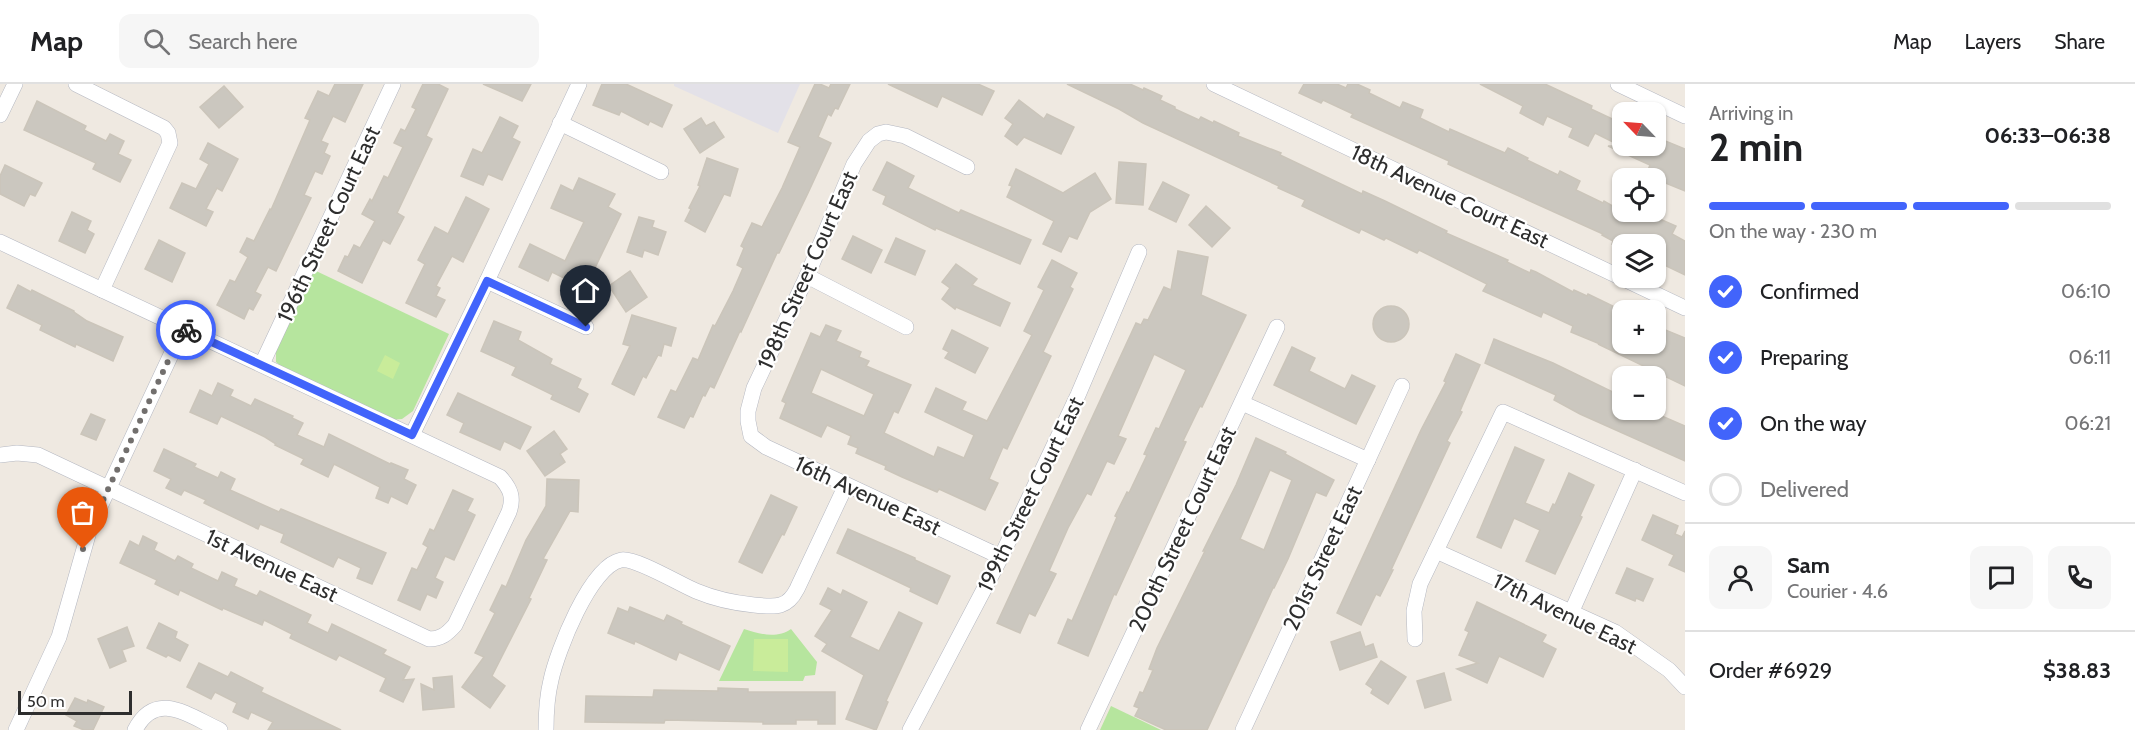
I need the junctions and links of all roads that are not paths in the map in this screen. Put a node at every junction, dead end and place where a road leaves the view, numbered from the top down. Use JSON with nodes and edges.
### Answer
{"nodes":[{"id":1,"x":15,"y":84,"type":"edge"},
{"id":2,"x":76,"y":84,"type":"edge"},
{"id":3,"x":393,"y":84,"type":"edge"},
{"id":4,"x":579,"y":84,"type":"edge"},
{"id":5,"x":1215,"y":84,"type":"edge"},
{"id":6,"x":1618,"y":84,"type":"edge"},
{"id":7,"x":0,"y":116,"type":"edge"},
{"id":8,"x":1685,"y":116,"type":"edge"},
{"id":9,"x":560,"y":123,"type":"junction"},
{"id":10,"x":967,"y":167,"type":"dead end"},
{"id":11,"x":661,"y":172,"type":"dead end"},
{"id":12,"x":0,"y":242,"type":"edge"},
{"id":13,"x":1139,"y":252,"type":"dead end"},
{"id":14,"x":807,"y":276,"type":"junction"},
{"id":15,"x":487,"y":281,"type":"junction"},
{"id":16,"x":102,"y":290,"type":"junction"},
{"id":17,"x":1685,"y":308,"type":"edge"},
{"id":18,"x":586,"y":327,"type":"dead end"},
{"id":19,"x":906,"y":327,"type":"dead end"},
{"id":20,"x":1277,"y":327,"type":"dead end"},
{"id":21,"x":183,"y":329,"type":"junction"},
{"id":22,"x":262,"y":364,"type":"junction"},
{"id":23,"x":1402,"y":386,"type":"dead end"},
{"id":24,"x":1242,"y":403,"type":"junction"},
{"id":25,"x":748,"y":421,"type":"joint"},
{"id":26,"x":412,"y":435,"type":"junction"},
{"id":27,"x":0,"y":455,"type":"edge"},
{"id":28,"x":1368,"y":460,"type":"junction"},
{"id":29,"x":1635,"y":470,"type":"junction"},
{"id":30,"x":846,"y":485,"type":"junction"},
{"id":31,"x":108,"y":488,"type":"junction"},
{"id":32,"x":1685,"y":493,"type":"edge"},
{"id":33,"x":1436,"y":551,"type":"junction"},
{"id":34,"x":1000,"y":557,"type":"junction"},
{"id":35,"x":1571,"y":613,"type":"junction"},
{"id":36,"x":1414,"y":639,"type":"dead end"},
{"id":37,"x":1685,"y":687,"type":"edge"},
{"id":38,"x":16,"y":730,"type":"edge"},
{"id":39,"x":135,"y":730,"type":"edge"},
{"id":40,"x":220,"y":730,"type":"edge"},
{"id":41,"x":546,"y":730,"type":"edge"},
{"id":42,"x":910,"y":730,"type":"edge"},
{"id":43,"x":1088,"y":730,"type":"edge"},
{"id":44,"x":1243,"y":730,"type":"edge"}],
"edges":[{"from":1,"to":7,"type":"street"},
{"from":2,"to":16,"type":"street"},
{"from":3,"to":22,"type":"street","name":"196th Street Court East"},
{"from":4,"to":9,"type":"street"},
{"from":5,"to":17,"type":"street","name":"18th Avenue Court East"},
{"from":6,"to":8,"type":"street"},
{"from":9,"to":11,"type":"street"},
{"from":9,"to":15,"type":"street"},
{"from":10,"to":14,"type":"street","name":"198th Street Court East"},
{"from":12,"to":16,"type":"street"},
{"from":13,"to":34,"type":"street","name":"199th Street Court East"},
{"from":14,"to":19,"type":"street"},
{"from":14,"to":25,"type":"street","name":"198th Street Court East"},
{"from":15,"to":18,"type":"street"},
{"from":15,"to":26,"type":"street"},
{"from":16,"to":21,"type":"street"},
{"from":20,"to":24,"type":"street","name":"200th Street Court East"},
{"from":21,"to":22,"type":"street"},
{"from":21,"to":31,"type":"street"},
{"from":22,"to":26,"type":"street"},
{"from":23,"to":28,"type":"street","name":"201st Street East"},
{"from":24,"to":28,"type":"street"},
{"from":24,"to":43,"type":"street","name":"200th Street Court East"},
{"from":25,"to":30,"type":"street","name":"16th Avenue East"},
{"from":26,"to":31,"type":"street","name":"1st Avenue East"},
{"from":27,"to":31,"type":"street","name":"1st Avenue East"},
{"from":28,"to":44,"type":"street","name":"201st Street East"},
{"from":29,"to":32,"type":"street"},
{"from":29,"to":33,"type":"street"},
{"from":29,"to":35,"type":"street"},
{"from":30,"to":34,"type":"street","name":"16th Avenue East"},
{"from":30,"to":41,"type":"street"},
{"from":31,"to":38,"type":"street"},
{"from":33,"to":35,"type":"street","name":"17th Avenue East"},
{"from":33,"to":36,"type":"street"},
{"from":34,"to":42,"type":"street","name":"199th Street Court East"},
{"from":35,"to":37,"type":"street","name":"17th Avenue East"},
{"from":39,"to":40,"type":"street"}]}
